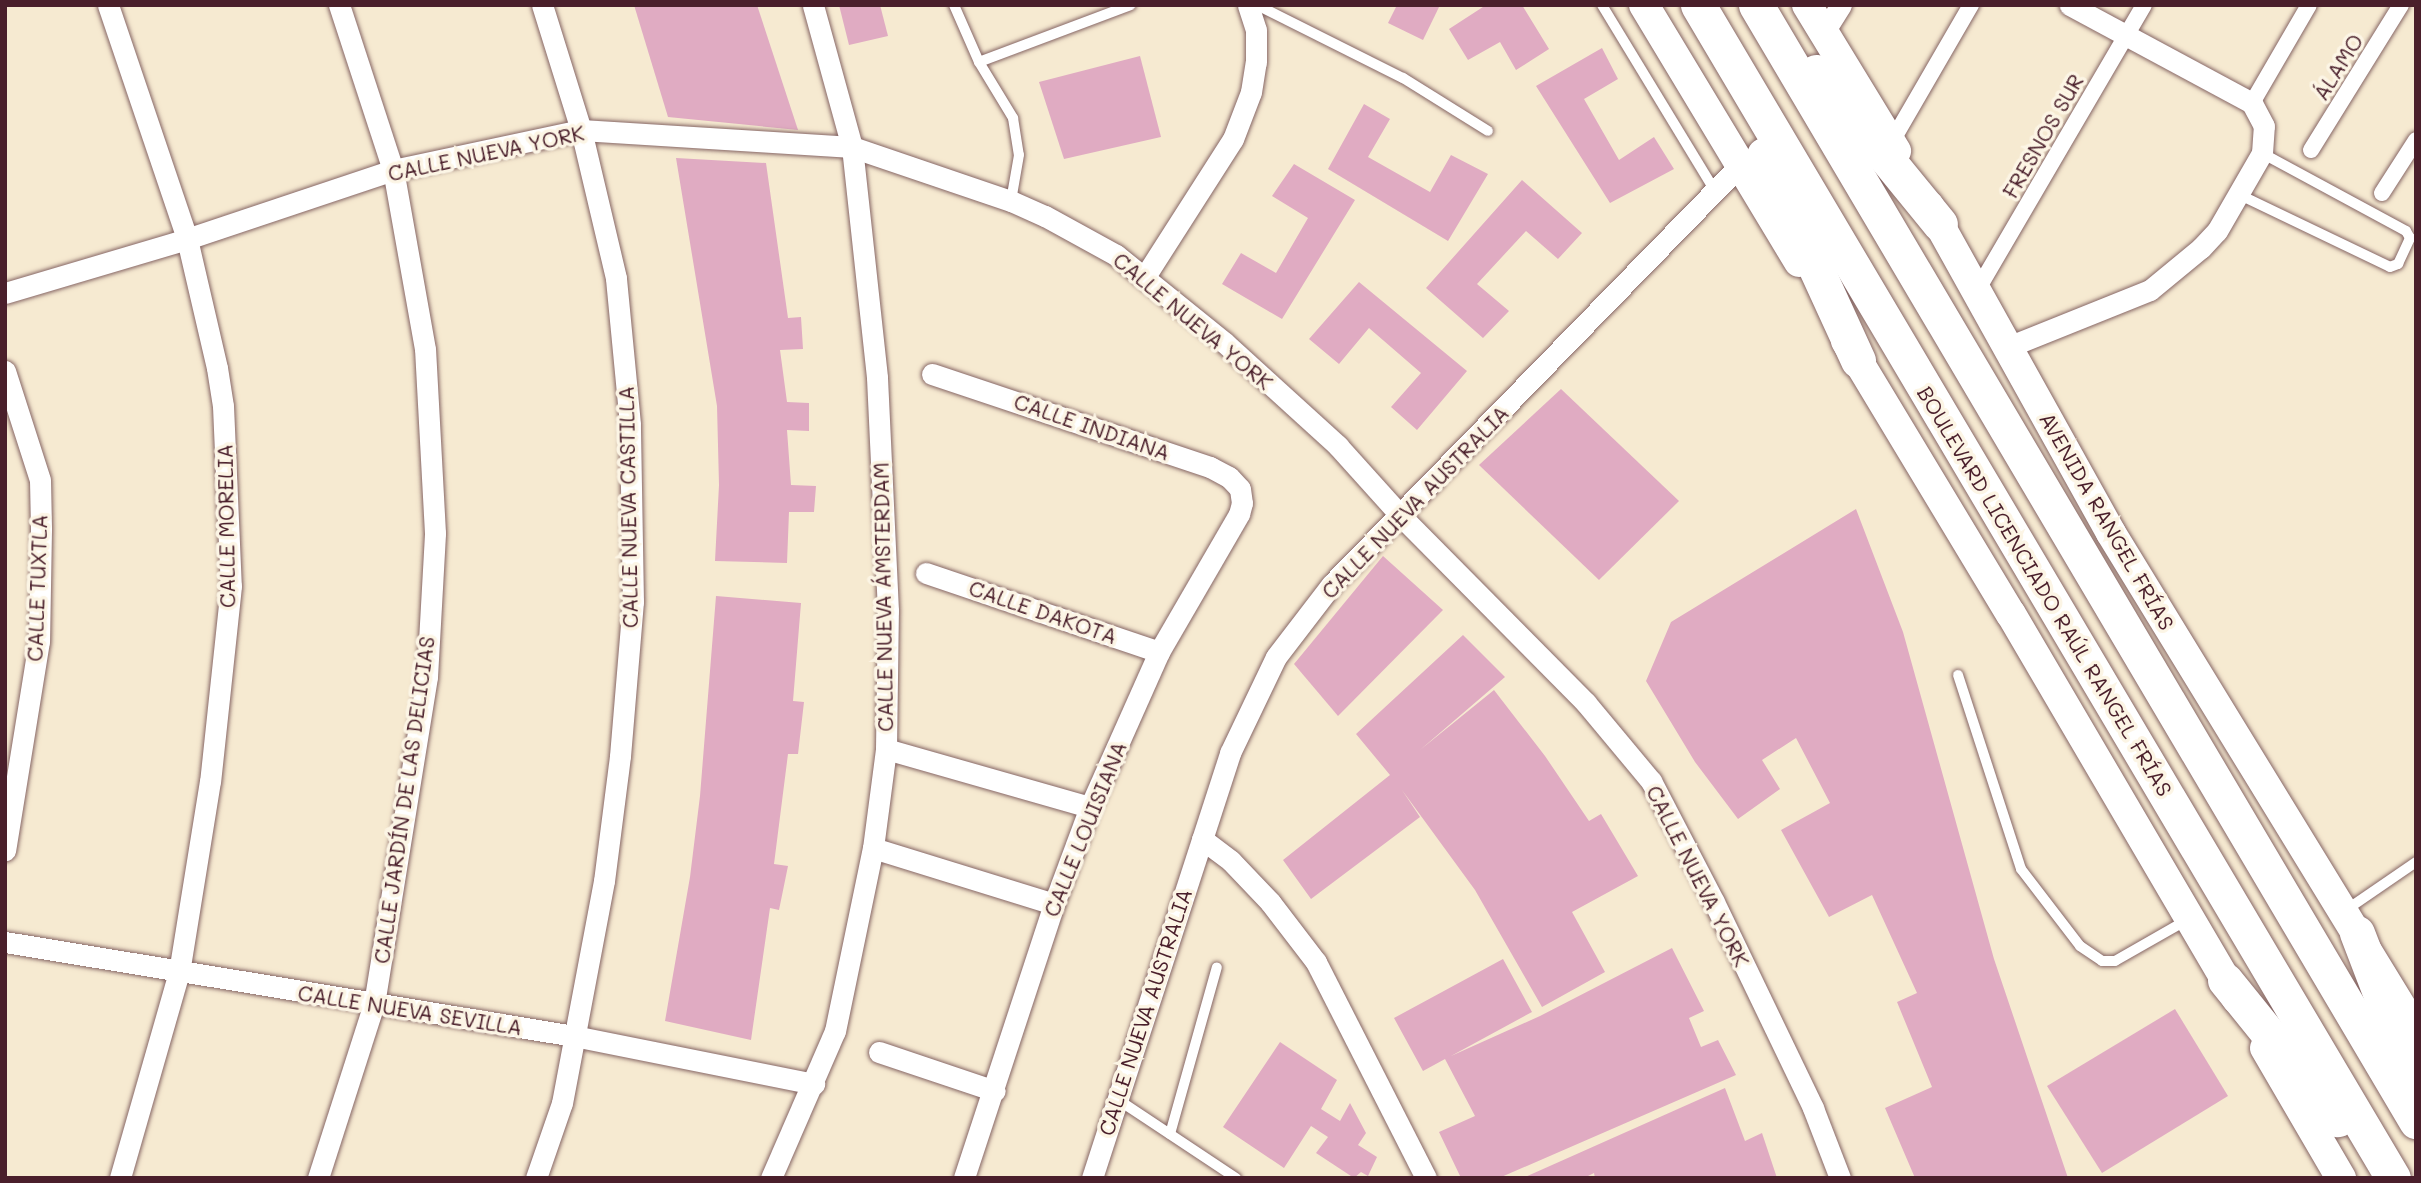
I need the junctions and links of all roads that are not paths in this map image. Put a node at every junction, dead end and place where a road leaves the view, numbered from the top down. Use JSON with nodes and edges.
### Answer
{"nodes":[{"id":1,"x":108,"y":5,"type":"edge"},
{"id":2,"x":339,"y":5,"type":"edge"},
{"id":3,"x":542,"y":5,"type":"edge"},
{"id":4,"x":813,"y":5,"type":"edge"},
{"id":5,"x":954,"y":5,"type":"edge"},
{"id":6,"x":1132,"y":5,"type":"edge"},
{"id":7,"x":1248,"y":5,"type":"edge"},
{"id":8,"x":1257,"y":5,"type":"edge"},
{"id":9,"x":1602,"y":5,"type":"edge"},
{"id":10,"x":1644,"y":5,"type":"edge"},
{"id":11,"x":1696,"y":5,"type":"edge"},
{"id":12,"x":1756,"y":5,"type":"edge"},
{"id":13,"x":1762,"y":5,"type":"edge"},
{"id":14,"x":1807,"y":5,"type":"edge"},
{"id":15,"x":1841,"y":5,"type":"edge"},
{"id":16,"x":1971,"y":5,"type":"edge"},
{"id":17,"x":2070,"y":5,"type":"edge"},
{"id":18,"x":2144,"y":5,"type":"edge"},
{"id":19,"x":2309,"y":5,"type":"edge"},
{"id":20,"x":2401,"y":5,"type":"edge"},
{"id":21,"x":1824,"y":32,"type":"junction"},
{"id":22,"x":2126,"y":36,"type":"junction"},
{"id":23,"x":979,"y":62,"type":"junction"},
{"id":24,"x":2252,"y":103,"type":"junction"},
{"id":25,"x":581,"y":130,"type":"junction"},
{"id":26,"x":1488,"y":131,"type":"dead end"},
{"id":27,"x":2416,"y":140,"type":"edge"},
{"id":28,"x":1891,"y":143,"type":"junction"},
{"id":29,"x":852,"y":147,"type":"junction"},
{"id":30,"x":2311,"y":150,"type":"dead end"},
{"id":31,"x":2262,"y":153,"type":"junction"},
{"id":32,"x":1740,"y":165,"type":"junction"},
{"id":33,"x":393,"y":170,"type":"junction"},
{"id":34,"x":1715,"y":191,"type":"junction"},
{"id":35,"x":2382,"y":193,"type":"dead end"},
{"id":36,"x":2241,"y":195,"type":"junction"},
{"id":37,"x":1011,"y":201,"type":"junction"},
{"id":38,"x":1940,"y":224,"type":"junction"},
{"id":39,"x":187,"y":239,"type":"junction"},
{"id":40,"x":1144,"y":278,"type":"junction"},
{"id":41,"x":1978,"y":289,"type":"junction"},
{"id":42,"x":5,"y":293,"type":"edge"},
{"id":43,"x":2008,"y":347,"type":"junction"},
{"id":44,"x":1858,"y":360,"type":"junction"},
{"id":45,"x":5,"y":371,"type":"edge"},
{"id":46,"x":932,"y":373,"type":"dead end"},
{"id":47,"x":1242,"y":496,"type":"joint"},
{"id":48,"x":1401,"y":516,"type":"junction"},
{"id":49,"x":926,"y":573,"type":"dead end"},
{"id":50,"x":1159,"y":652,"type":"junction"},
{"id":51,"x":1958,"y":675,"type":"dead end"},
{"id":52,"x":886,"y":749,"type":"junction"},
{"id":53,"x":1090,"y":807,"type":"junction"},
{"id":54,"x":1202,"y":839,"type":"junction"},
{"id":55,"x":873,"y":848,"type":"junction"},
{"id":56,"x":5,"y":850,"type":"edge"},
{"id":57,"x":2416,"y":862,"type":"edge"},
{"id":58,"x":1054,"y":904,"type":"junction"},
{"id":59,"x":2190,"y":919,"type":"junction"},
{"id":60,"x":2350,"y":922,"type":"junction"},
{"id":61,"x":5,"y":942,"type":"edge"},
{"id":62,"x":1217,"y":967,"type":"dead end"},
{"id":63,"x":179,"y":972,"type":"junction"},
{"id":64,"x":2225,"y":980,"type":"junction"},
{"id":65,"x":374,"y":1004,"type":"junction"},
{"id":66,"x":2416,"y":1031,"type":"edge"},
{"id":67,"x":574,"y":1036,"type":"junction"},
{"id":68,"x":879,"y":1052,"type":"dead end"},
{"id":69,"x":814,"y":1084,"type":"junction"},
{"id":70,"x":2416,"y":1087,"type":"edge"},
{"id":71,"x":995,"y":1091,"type":"junction"},
{"id":72,"x":1117,"y":1099,"type":"junction"},
{"id":73,"x":2416,"y":1121,"type":"edge"},
{"id":74,"x":1170,"y":1134,"type":"junction"},
{"id":75,"x":1096,"y":1176,"type":"edge"},
{"id":76,"x":120,"y":1178,"type":"edge"},
{"id":77,"x":318,"y":1178,"type":"edge"},
{"id":78,"x":536,"y":1178,"type":"edge"},
{"id":79,"x":771,"y":1178,"type":"edge"},
{"id":80,"x":964,"y":1178,"type":"edge"},
{"id":81,"x":1236,"y":1178,"type":"edge"},
{"id":82,"x":1426,"y":1178,"type":"edge"},
{"id":83,"x":1840,"y":1178,"type":"edge"},
{"id":84,"x":2341,"y":1178,"type":"edge"},
{"id":85,"x":2384,"y":1178,"type":"edge"},
{"id":86,"x":2393,"y":1178,"type":"edge"}],
"edges":[{"from":1,"to":39,"type":"street","name":"CALLE MORELIA"},
{"from":2,"to":33,"type":"street","name":"CALLE JARDÍN DE LAS DELICIAS"},
{"from":3,"to":25,"type":"street","name":"CALLE NUEVA CASTILLA"},
{"from":4,"to":29,"type":"street","name":"CALLE NUEVA ÁMSTERDAM"},
{"from":5,"to":23,"type":"lane"},
{"from":6,"to":23,"type":"lane"},
{"from":7,"to":40,"type":"street"},
{"from":8,"to":26,"type":"lane"},
{"from":9,"to":34,"type":"lane"},
{"from":10,"to":32,"type":"main road"},
{"from":11,"to":44,"type":"main road"},
{"from":11,"to":86,"type":"main road","name":"BOULEVARD LICENCIADO RAÚL RANGEL FRÍAS"},
{"from":12,"to":73,"type":"main road"},
{"from":13,"to":38,"type":"main road"},
{"from":14,"to":21,"type":"main road","name":"AVENIDA RANGEL FRÍAS"},
{"from":15,"to":21,"type":"street"},
{"from":16,"to":28,"type":"street"},
{"from":17,"to":22,"type":"street"},
{"from":18,"to":22,"type":"street","name":"FRESNOS SUR"},
{"from":19,"to":24,"type":"street"},
{"from":20,"to":30,"type":"street","name":"ÁLAMO"},
{"from":21,"to":28,"type":"main road","name":"AVENIDA RANGEL FRÍAS"},
{"from":22,"to":24,"type":"street"},
{"from":22,"to":41,"type":"street","name":"FRESNOS SUR"},
{"from":23,"to":37,"type":"lane"},
{"from":24,"to":31,"type":"street"},
{"from":25,"to":29,"type":"street","name":"CALLE NUEVA YORK"},
{"from":25,"to":33,"type":"street","name":"CALLE NUEVA YORK"},
{"from":25,"to":67,"type":"street","name":"CALLE NUEVA CASTILLA"},
{"from":27,"to":35,"type":"street"},
{"from":28,"to":38,"type":"main road","name":"AVENIDA RANGEL FRÍAS"},
{"from":29,"to":37,"type":"street","name":"CALLE NUEVA YORK"},
{"from":29,"to":52,"type":"street","name":"CALLE NUEVA ÁMSTERDAM"},
{"from":31,"to":36,"type":"street"},
{"from":31,"to":36,"type":"lane"},
{"from":32,"to":34,"type":"street","name":"CALLE NUEVA AUSTRALIA"},
{"from":32,"to":44,"type":"main road"},
{"from":33,"to":39,"type":"street","name":"CALLE NUEVA YORK"},
{"from":33,"to":65,"type":"street","name":"CALLE JARDÍN DE LAS DELICIAS"},
{"from":34,"to":48,"type":"street","name":"CALLE NUEVA AUSTRALIA"},
{"from":36,"to":43,"type":"street"},
{"from":37,"to":40,"type":"street","name":"CALLE NUEVA YORK"},
{"from":38,"to":41,"type":"main road","name":"AVENIDA RANGEL FRÍAS"},
{"from":39,"to":42,"type":"street","name":"CALLE NUEVA YORK"},
{"from":39,"to":63,"type":"street","name":"CALLE MORELIA"},
{"from":40,"to":48,"type":"street","name":"CALLE NUEVA YORK"},
{"from":41,"to":43,"type":"main road","name":"AVENIDA RANGEL FRÍAS"},
{"from":43,"to":60,"type":"main road","name":"AVENIDA RANGEL FRÍAS"},
{"from":44,"to":59,"type":"main road"},
{"from":45,"to":56,"type":"street","name":"CALLE TUXTLA"},
{"from":46,"to":47,"type":"street","name":"CALLE INDIANA"},
{"from":47,"to":50,"type":"street","name":"CALLE LOUISIANA"},
{"from":48,"to":54,"type":"street","name":"CALLE NUEVA AUSTRALIA"},
{"from":48,"to":83,"type":"street","name":"CALLE NUEVA YORK"},
{"from":49,"to":50,"type":"street","name":"CALLE DAKOTA"},
{"from":50,"to":53,"type":"street","name":"CALLE LOUISIANA"},
{"from":51,"to":59,"type":"lane"},
{"from":52,"to":53,"type":"street"},
{"from":52,"to":55,"type":"street","name":"CALLE NUEVA ÁMSTERDAM"},
{"from":53,"to":58,"type":"street","name":"CALLE LOUISIANA"},
{"from":54,"to":72,"type":"street","name":"CALLE NUEVA AUSTRALIA"},
{"from":54,"to":82,"type":"street"},
{"from":55,"to":58,"type":"street"},
{"from":55,"to":69,"type":"street","name":"CALLE NUEVA ÁMSTERDAM"},
{"from":57,"to":60,"type":"lane"},
{"from":58,"to":71,"type":"street","name":"CALLE LOUISIANA"},
{"from":59,"to":64,"type":"main road"},
{"from":60,"to":66,"type":"main road","name":"AVENIDA RANGEL FRÍAS"},
{"from":60,"to":70,"type":"main road"},
{"from":61,"to":63,"type":"street","name":"CALLE NUEVA SEVILLA"},
{"from":62,"to":74,"type":"lane"},
{"from":63,"to":65,"type":"street","name":"CALLE NUEVA SEVILLA"},
{"from":63,"to":76,"type":"street","name":"CALLE MORELIA"},
{"from":64,"to":84,"type":"main road"},
{"from":64,"to":85,"type":"main road"},
{"from":65,"to":67,"type":"street","name":"CALLE NUEVA SEVILLA"},
{"from":65,"to":77,"type":"street","name":"CALLE JARDÍN DE LAS DELICIAS"},
{"from":67,"to":69,"type":"street","name":"CALLE NUEVA SEVILLA"},
{"from":67,"to":78,"type":"street","name":"CALLE NUEVA CASTILLA"},
{"from":68,"to":71,"type":"street"},
{"from":69,"to":79,"type":"street","name":"CALLE NUEVA ÁMSTERDAM"},
{"from":71,"to":80,"type":"street","name":"CALLE LOUISIANA"},
{"from":72,"to":74,"type":"lane"},
{"from":72,"to":75,"type":"street","name":"CALLE NUEVA AUSTRALIA"},
{"from":74,"to":81,"type":"lane"}]}
